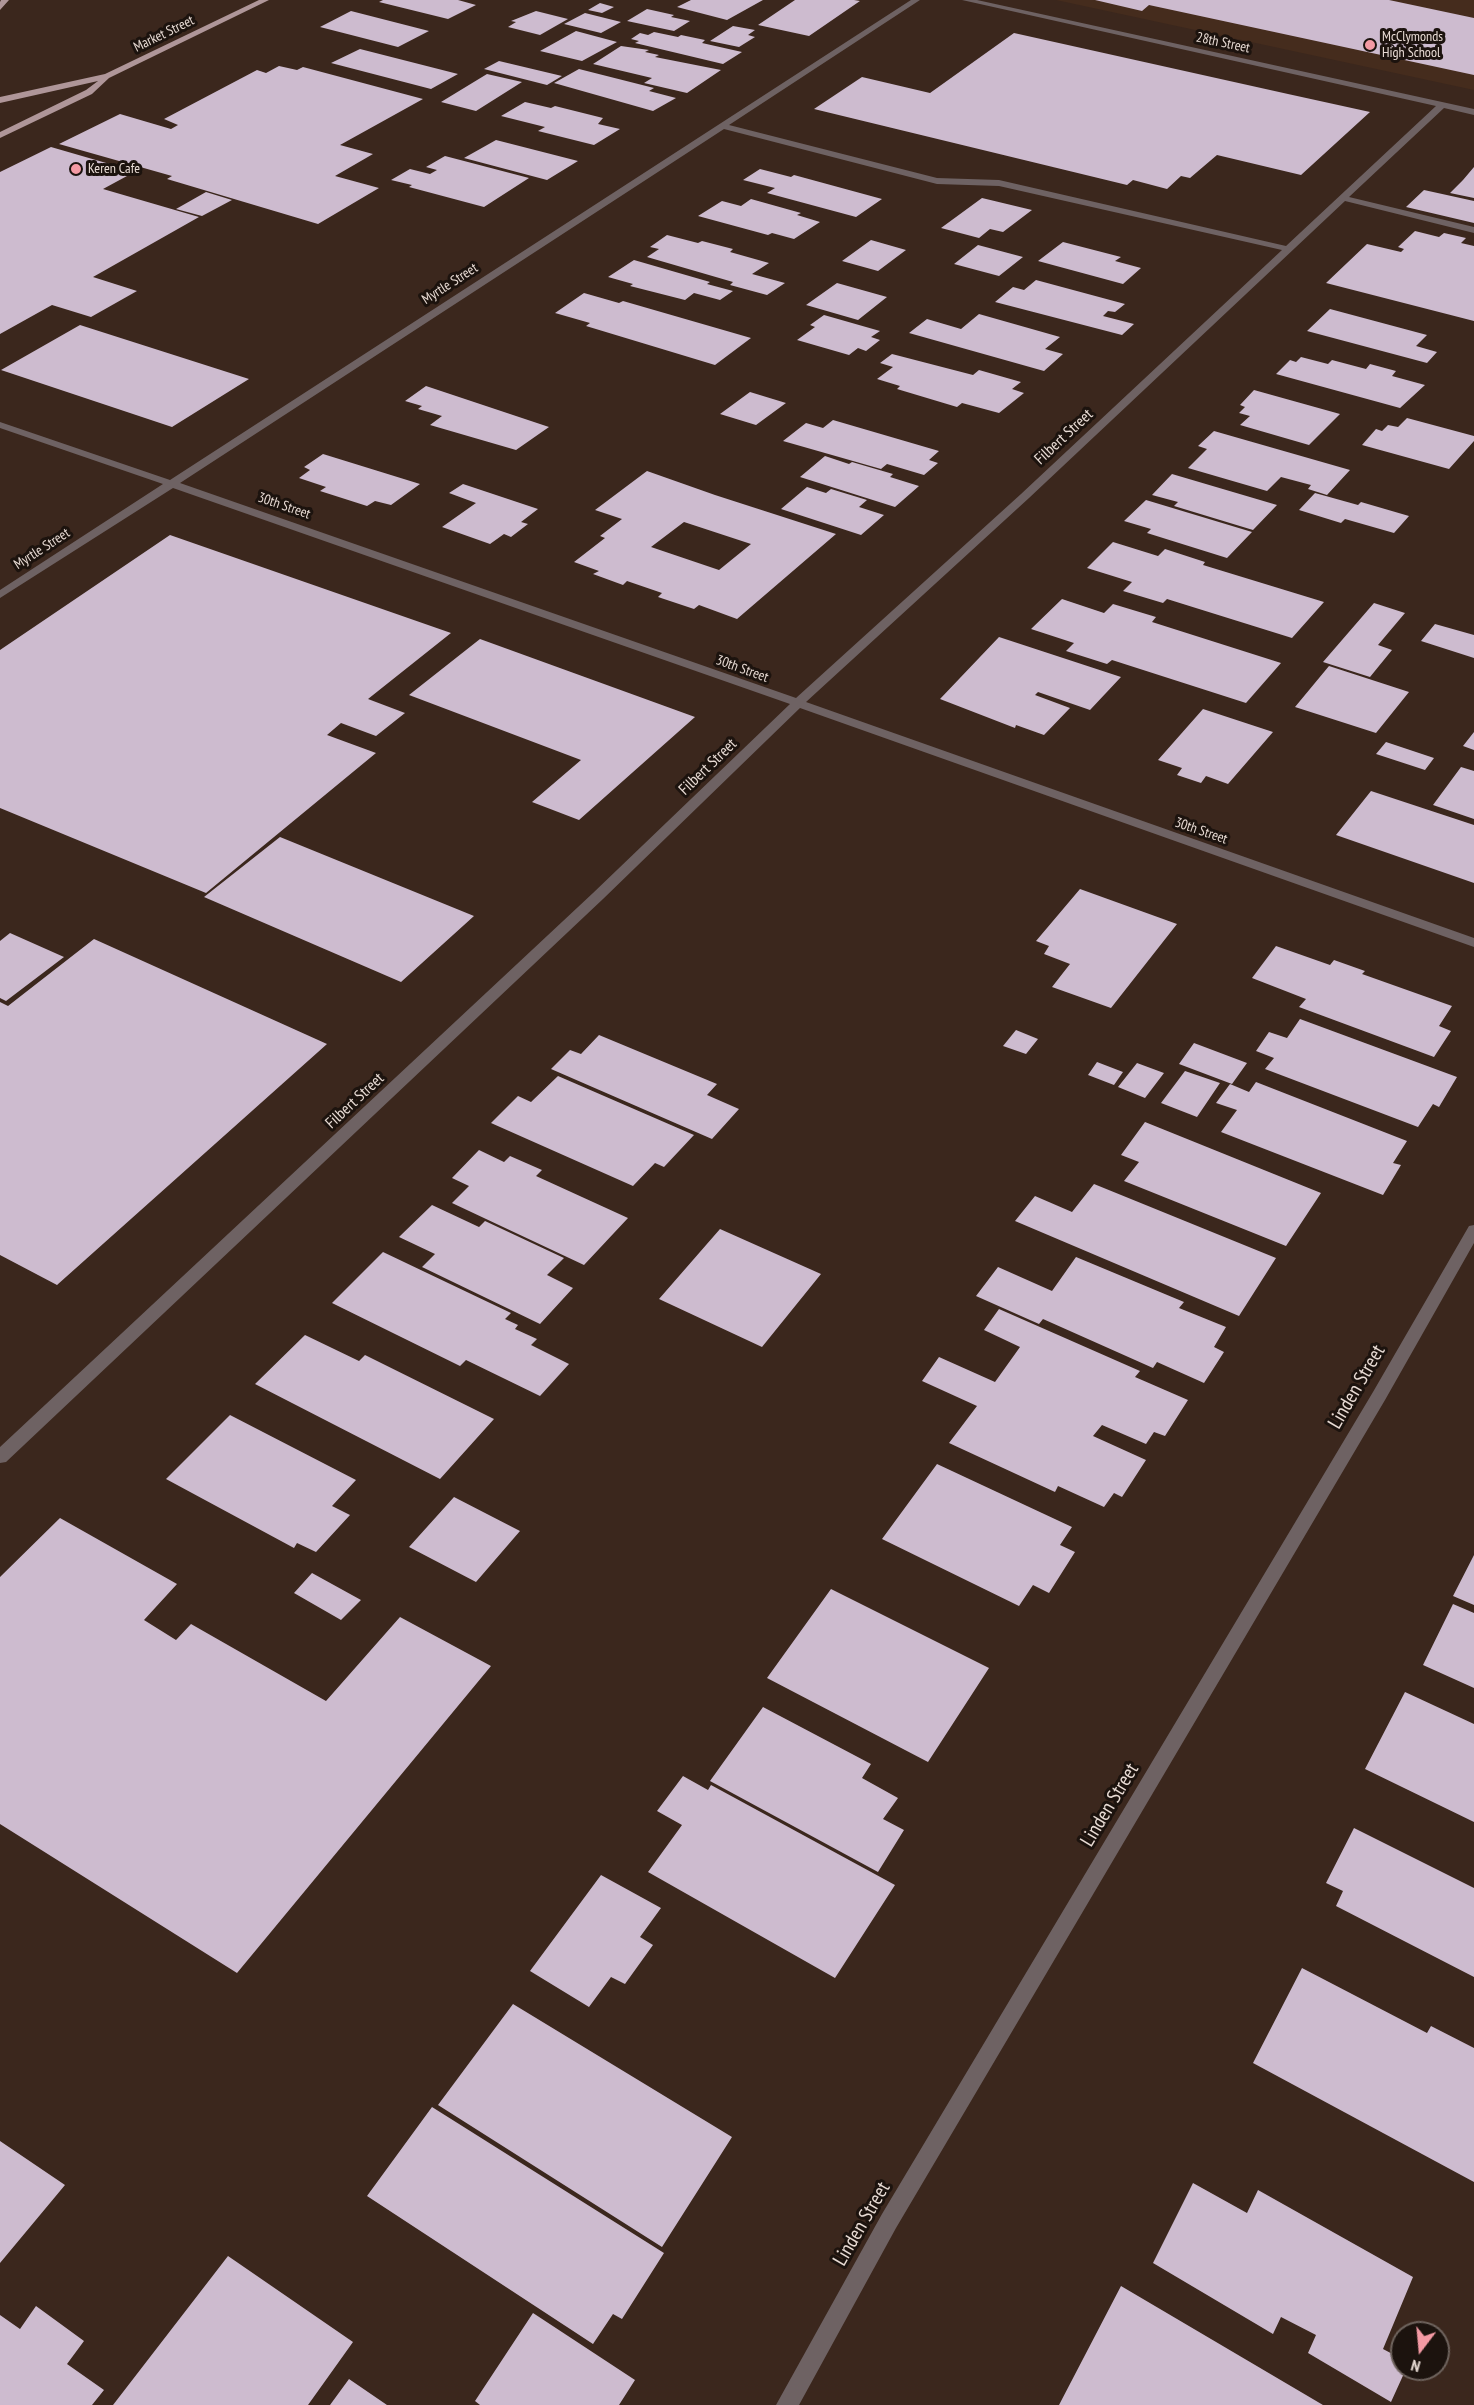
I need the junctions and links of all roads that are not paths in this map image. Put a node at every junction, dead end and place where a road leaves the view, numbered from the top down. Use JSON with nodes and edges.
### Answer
{"nodes":[{"id":1,"x":6,"y":0,"type":"edge"},
{"id":2,"x":265,"y":0,"type":"edge"},
{"id":3,"x":916,"y":0,"type":"edge"},
{"id":4,"x":966,"y":0,"type":"edge"},
{"id":5,"x":0,"y":8,"type":"edge"},
{"id":6,"x":108,"y":76,"type":"junction"},
{"id":7,"x":0,"y":100,"type":"edge"},
{"id":8,"x":1442,"y":105,"type":"junction"},
{"id":9,"x":1474,"y":112,"type":"edge"},
{"id":10,"x":723,"y":126,"type":"junction"},
{"id":11,"x":0,"y":135,"type":"edge"},
{"id":12,"x":1343,"y":198,"type":"junction"},
{"id":13,"x":1474,"y":230,"type":"edge"},
{"id":14,"x":1288,"y":249,"type":"junction"},
{"id":15,"x":0,"y":424,"type":"edge"},
{"id":16,"x":171,"y":484,"type":"junction"},
{"id":17,"x":0,"y":595,"type":"edge"},
{"id":18,"x":797,"y":704,"type":"junction"},
{"id":19,"x":1474,"y":943,"type":"edge"},
{"id":20,"x":1474,"y":1230,"type":"edge"},
{"id":21,"x":0,"y":1457,"type":"edge"},
{"id":22,"x":787,"y":2405,"type":"edge"}],
"edges":[{"from":1,"to":5,"type":"main road"},
{"from":2,"to":6,"type":"main road","name":"Market Street"},
{"from":3,"to":10,"type":"street","name":"Myrtle Street"},
{"from":4,"to":8,"type":"street","name":"28th Street"},
{"from":6,"to":7,"type":"main road","name":"Market Street"},
{"from":6,"to":11,"type":"main road","name":"Market Street"},
{"from":8,"to":9,"type":"street","name":"28th Street"},
{"from":8,"to":12,"type":"street","name":"Filbert Street"},
{"from":10,"to":14,"type":"street"},
{"from":10,"to":16,"type":"street","name":"Myrtle Street"},
{"from":12,"to":13,"type":"street"},
{"from":12,"to":14,"type":"street","name":"Filbert Street"},
{"from":14,"to":18,"type":"street","name":"Filbert Street"},
{"from":15,"to":16,"type":"street","name":"30th Street"},
{"from":16,"to":17,"type":"street","name":"Myrtle Street"},
{"from":16,"to":18,"type":"street","name":"30th Street"},
{"from":18,"to":19,"type":"street","name":"30th Street"},
{"from":18,"to":21,"type":"street","name":"Filbert Street"},
{"from":20,"to":22,"type":"street","name":"Linden Street"}]}
